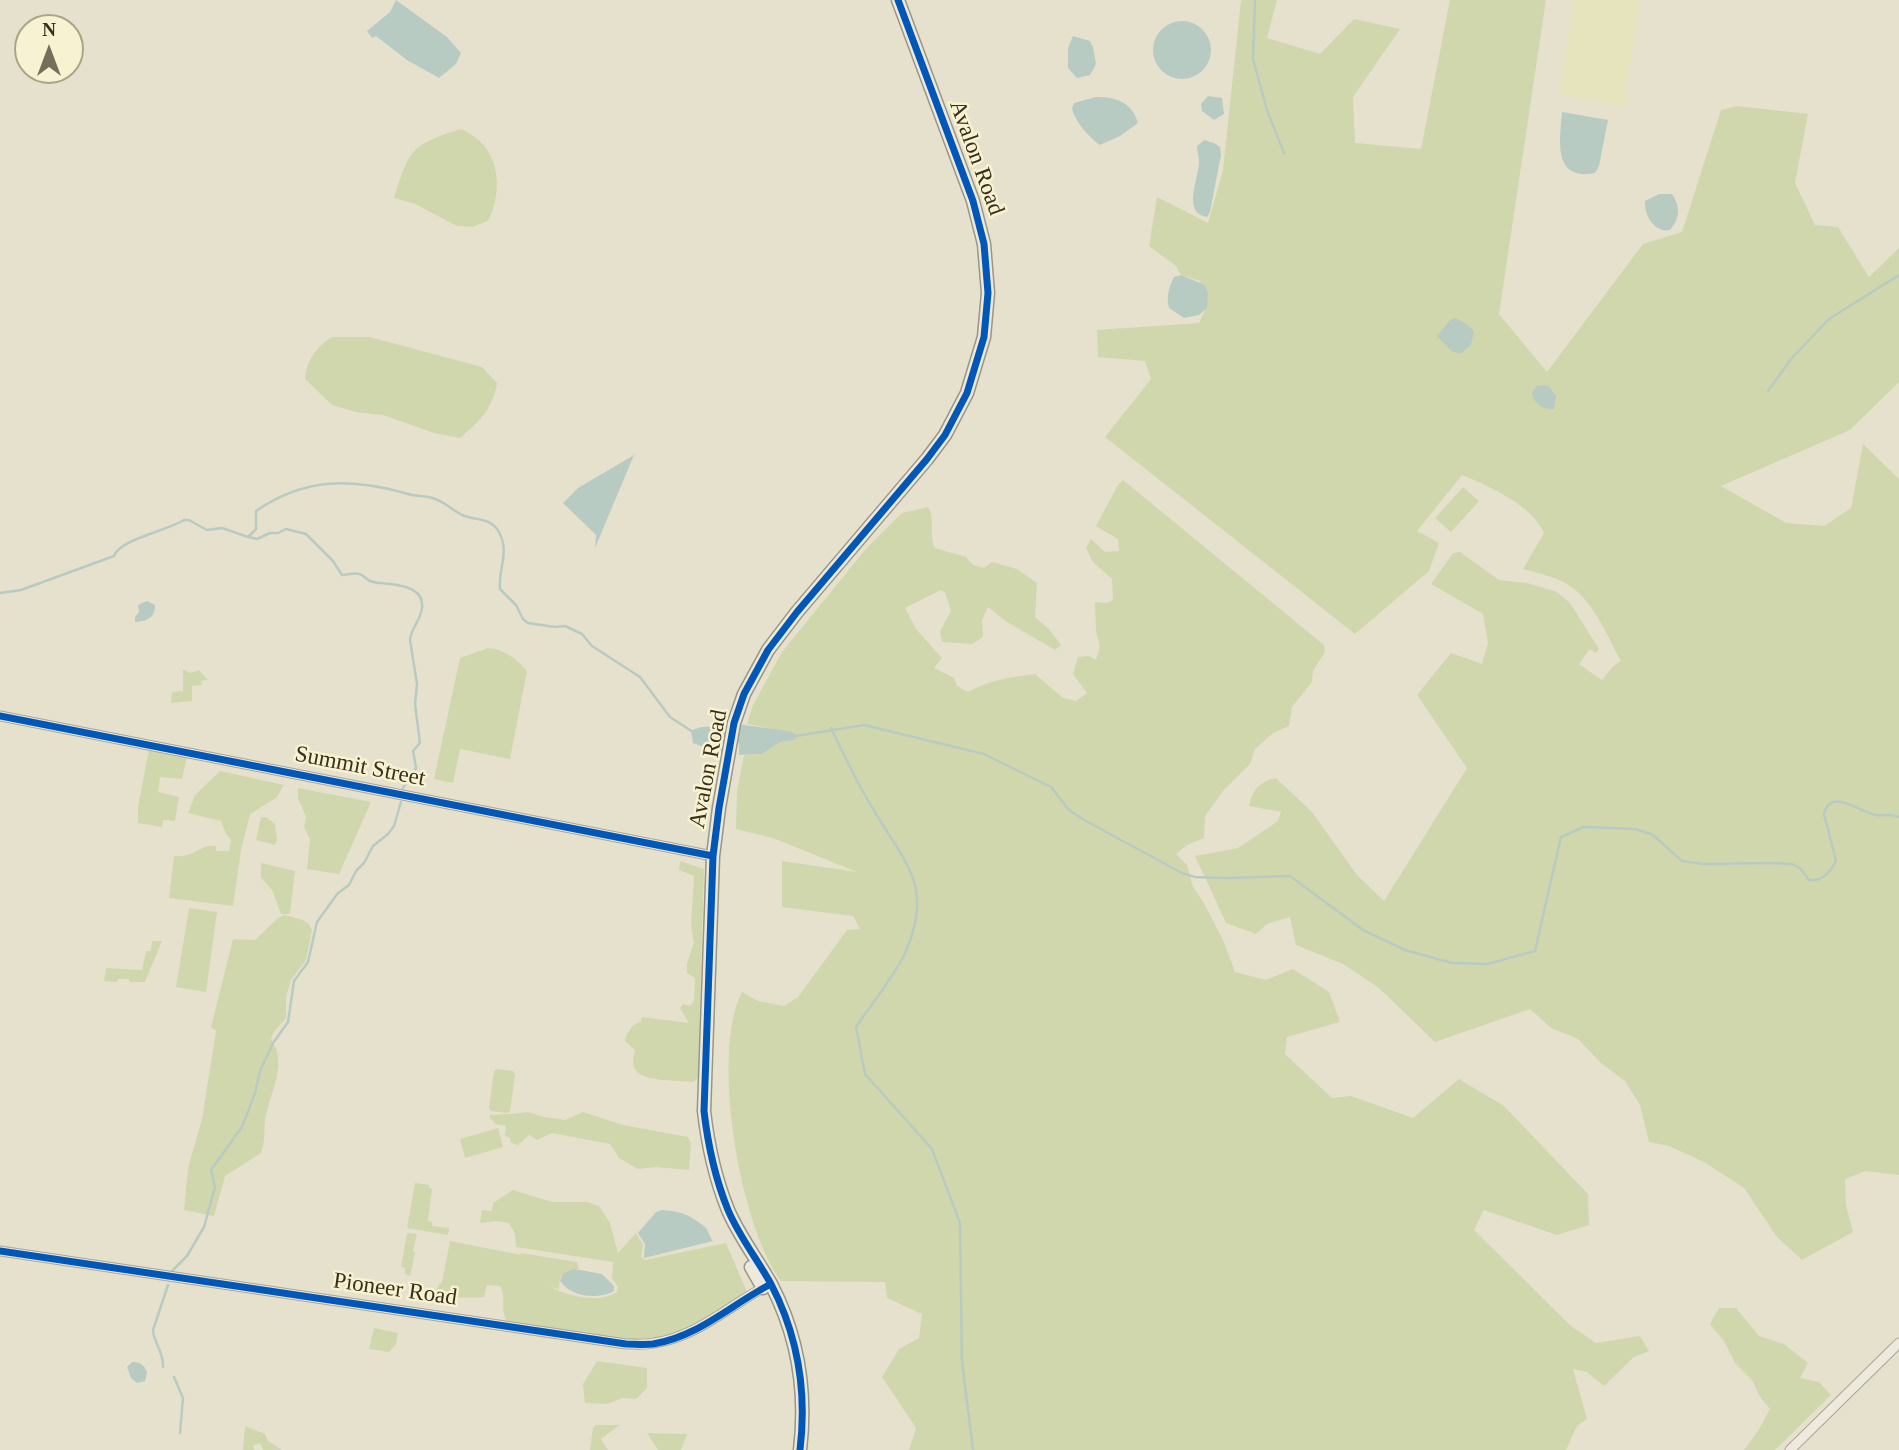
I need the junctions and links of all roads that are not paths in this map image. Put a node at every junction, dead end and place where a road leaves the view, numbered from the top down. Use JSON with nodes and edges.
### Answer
{"nodes":[{"id":1,"x":898,"y":0,"type":"edge"},
{"id":2,"x":0,"y":716,"type":"edge"},
{"id":3,"x":713,"y":856,"type":"junction"},
{"id":4,"x":0,"y":1251,"type":"edge"},
{"id":5,"x":766,"y":1286,"type":"junction"},
{"id":6,"x":1899,"y":1343,"type":"edge"},
{"id":7,"x":800,"y":1450,"type":"edge"},
{"id":8,"x":1790,"y":1450,"type":"edge"}],
"edges":[{"from":1,"to":3,"type":"street","name":"Avalon Road"},
{"from":2,"to":3,"type":"street","name":"Summit Street"},
{"from":3,"to":5,"type":"street","name":"Avalon Road"},
{"from":4,"to":5,"type":"street","name":"Pioneer Road"},
{"from":5,"to":7,"type":"street"},
{"from":6,"to":8,"type":"street"}]}
